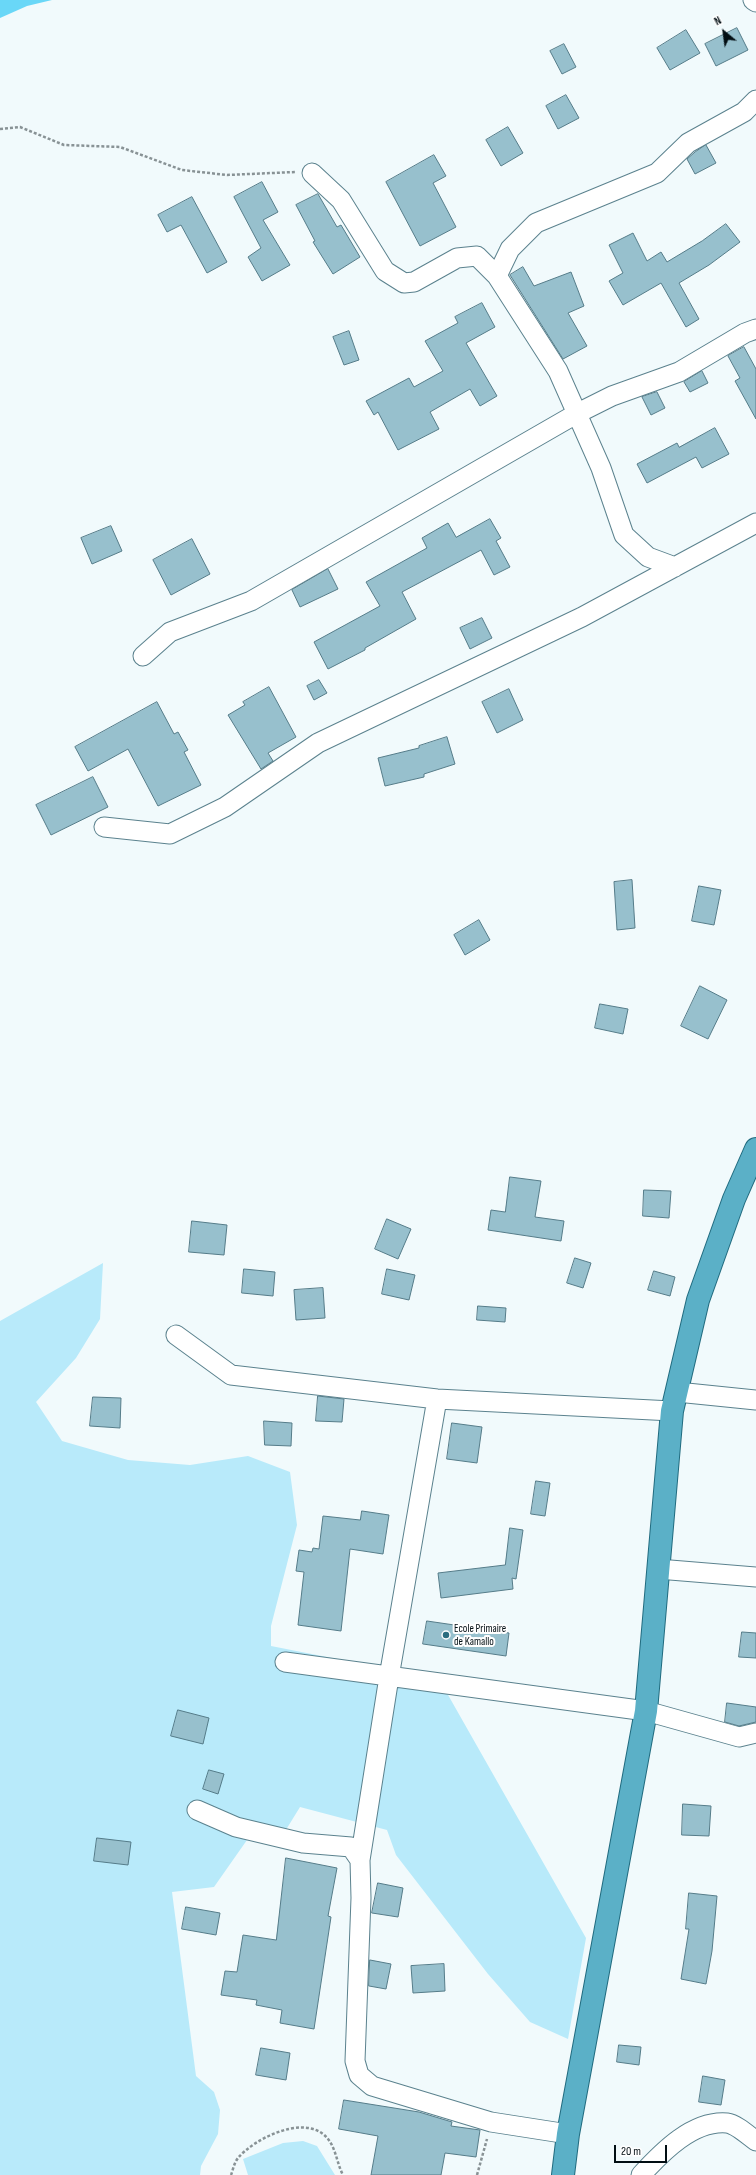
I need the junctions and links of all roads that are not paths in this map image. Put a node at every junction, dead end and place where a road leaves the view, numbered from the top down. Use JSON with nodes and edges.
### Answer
{"nodes":[{"id":1,"x":754,"y":0,"type":"edge"},
{"id":2,"x":756,"y":2,"type":"edge"},
{"id":3,"x":756,"y":100,"type":"edge"},
{"id":4,"x":312,"y":173,"type":"road end"},
{"id":5,"x":497,"y":276,"type":"junction"},
{"id":6,"x":756,"y":329,"type":"edge"},
{"id":7,"x":576,"y":414,"type":"junction"},
{"id":8,"x":756,"y":523,"type":"edge"},
{"id":9,"x":675,"y":567,"type":"junction"},
{"id":10,"x":143,"y":656,"type":"dead end"},
{"id":11,"x":104,"y":827,"type":"dead end"},
{"id":12,"x":756,"y":1149,"type":"edge"},
{"id":13,"x":176,"y":1335,"type":"dead end"},
{"id":14,"x":437,"y":1399,"type":"junction"},
{"id":15,"x":756,"y":1400,"type":"edge"},
{"id":16,"x":674,"y":1401,"type":"junction"},
{"id":17,"x":658,"y":1569,"type":"junction"},
{"id":18,"x":756,"y":1577,"type":"edge"},
{"id":19,"x":285,"y":1662,"type":"dead end"},
{"id":20,"x":389,"y":1677,"type":"junction"},
{"id":21,"x":646,"y":1711,"type":"junction"},
{"id":22,"x":756,"y":1733,"type":"edge"},
{"id":23,"x":198,"y":1810,"type":"dead end"},
{"id":24,"x":360,"y":1860,"type":"junction"},
{"id":25,"x":568,"y":2134,"type":"junction"},
{"id":26,"x":756,"y":2141,"type":"edge"},
{"id":27,"x":563,"y":2175,"type":"edge"},
{"id":28,"x":641,"y":2175,"type":"edge"}],
"edges":[{"from":1,"to":2,"type":"street"},
{"from":3,"to":5,"type":"street"},
{"from":4,"to":5,"type":"street"},
{"from":5,"to":7,"type":"street"},
{"from":6,"to":7,"type":"street"},
{"from":7,"to":9,"type":"street"},
{"from":7,"to":10,"type":"street"},
{"from":8,"to":9,"type":"street"},
{"from":9,"to":11,"type":"street"},
{"from":12,"to":16,"type":"highway"},
{"from":13,"to":14,"type":"street"},
{"from":14,"to":16,"type":"street"},
{"from":14,"to":20,"type":"street"},
{"from":15,"to":16,"type":"street"},
{"from":16,"to":17,"type":"highway"},
{"from":17,"to":18,"type":"street"},
{"from":17,"to":21,"type":"highway"},
{"from":19,"to":20,"type":"street"},
{"from":20,"to":21,"type":"street"},
{"from":20,"to":24,"type":"street"},
{"from":21,"to":22,"type":"street"},
{"from":21,"to":25,"type":"highway"},
{"from":23,"to":24,"type":"street"},
{"from":24,"to":25,"type":"street"},
{"from":25,"to":27,"type":"highway"},
{"from":26,"to":28,"type":"street"}]}
